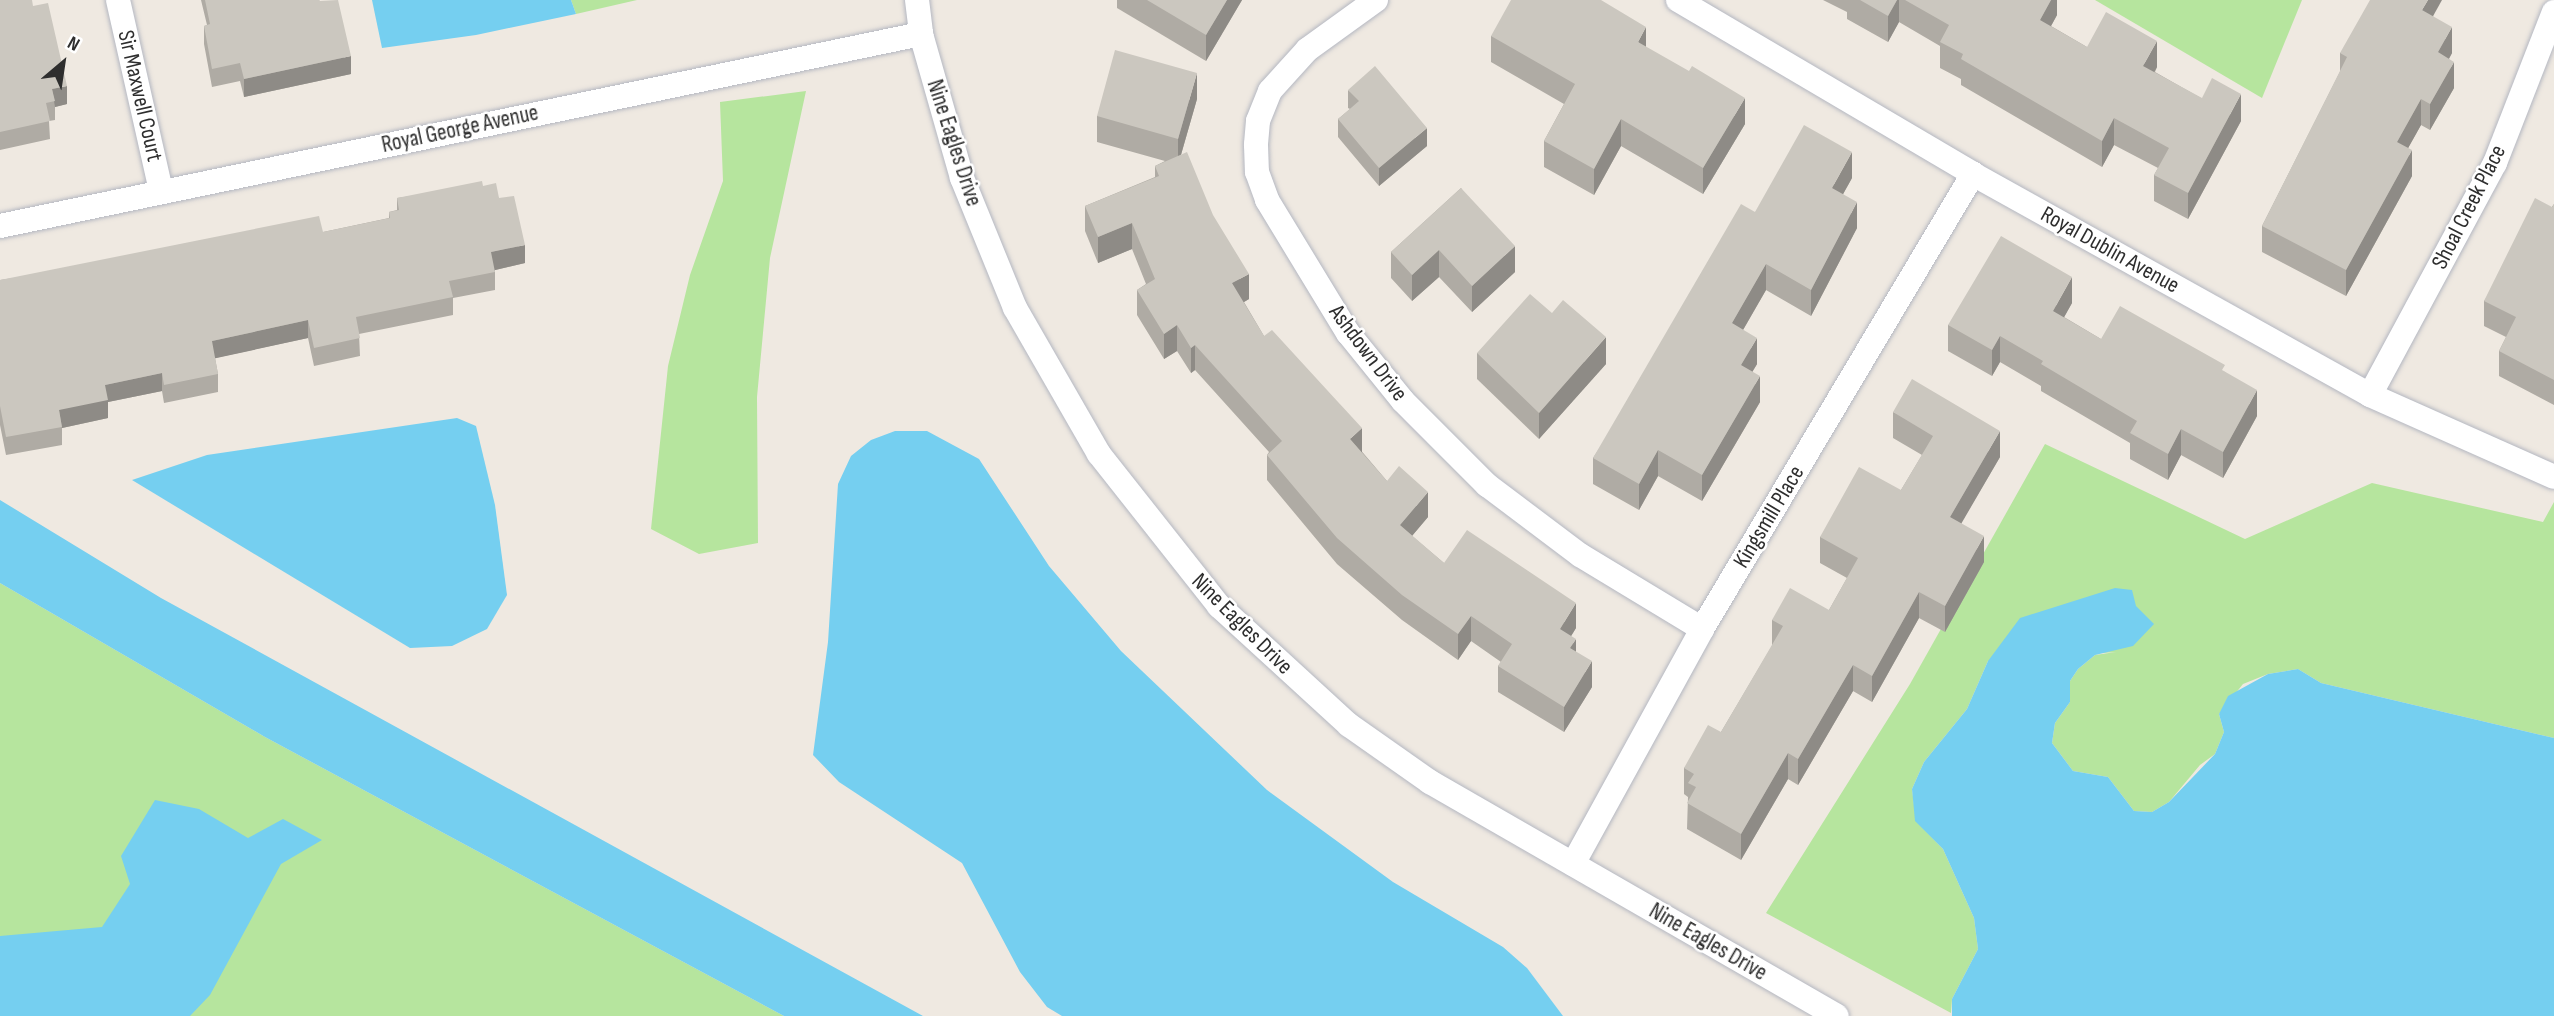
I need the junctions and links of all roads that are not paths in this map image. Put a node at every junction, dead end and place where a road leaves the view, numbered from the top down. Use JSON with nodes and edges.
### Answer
{"nodes":[{"id":1,"x":118,"y":0,"type":"edge"},
{"id":2,"x":917,"y":0,"type":"edge"},
{"id":3,"x":1376,"y":0,"type":"edge"},
{"id":4,"x":1678,"y":0,"type":"edge"},
{"id":5,"x":2554,"y":12,"type":"edge"},
{"id":6,"x":921,"y":34,"type":"junction"},
{"id":7,"x":1973,"y":174,"type":"junction"},
{"id":8,"x":161,"y":191,"type":"junction"},
{"id":9,"x":0,"y":226,"type":"edge"},
{"id":10,"x":2370,"y":395,"type":"junction"},
{"id":11,"x":2554,"y":477,"type":"edge"},
{"id":12,"x":1702,"y":629,"type":"junction"},
{"id":13,"x":1573,"y":864,"type":"junction"},
{"id":14,"x":1837,"y":1016,"type":"edge"}],
"edges":[{"from":1,"to":8,"type":"street","name":"Sir Maxwell Court"},
{"from":2,"to":6,"type":"street","name":"Nine Eagles Drive"},
{"from":3,"to":12,"type":"street","name":"Ashdown Drive"},
{"from":4,"to":7,"type":"street","name":"Royal Dublin Avenue"},
{"from":5,"to":10,"type":"street","name":"Shoal Creek Place"},
{"from":6,"to":8,"type":"street","name":"Royal George Avenue"},
{"from":6,"to":13,"type":"street","name":"Nine Eagles Drive"},
{"from":7,"to":10,"type":"street","name":"Royal Dublin Avenue"},
{"from":7,"to":12,"type":"street","name":"Kingsmill Place"},
{"from":8,"to":9,"type":"street","name":"Royal George Avenue"},
{"from":10,"to":11,"type":"street","name":"Royal Dublin Avenue"},
{"from":12,"to":13,"type":"street","name":"Kingsmill Place"},
{"from":13,"to":14,"type":"street","name":"Nine Eagles Drive"}]}
